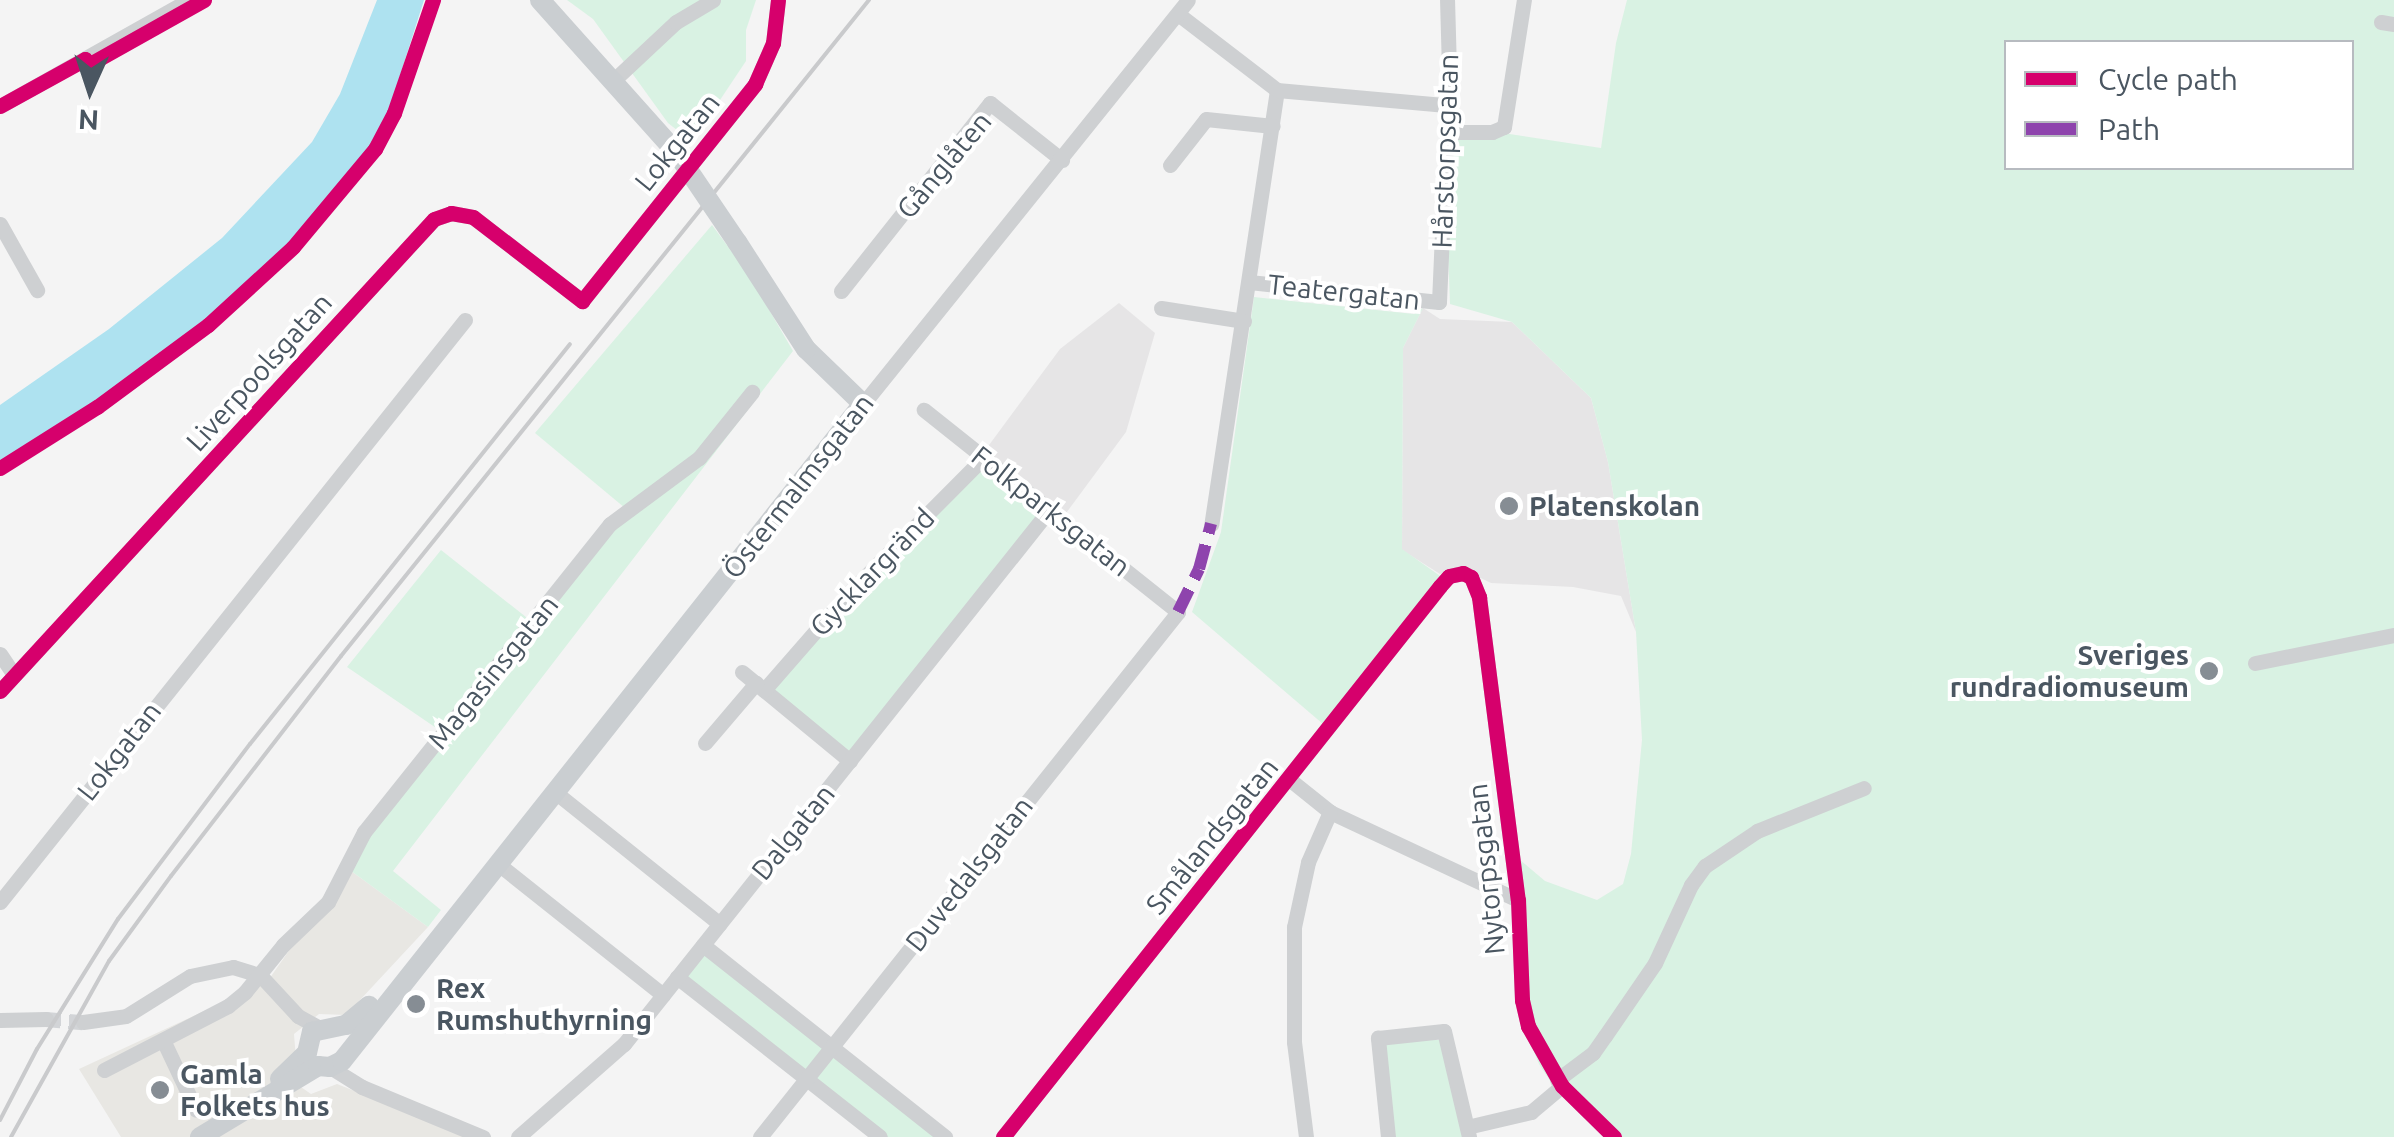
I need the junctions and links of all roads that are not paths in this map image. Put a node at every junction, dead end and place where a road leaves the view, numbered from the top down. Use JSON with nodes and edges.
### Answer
{"nodes":[{"id":1,"x":189,"y":0,"type":"edge"},
{"id":2,"x":540,"y":0,"type":"edge"},
{"id":3,"x":714,"y":0,"type":"edge"},
{"id":4,"x":778,"y":0,"type":"edge"},
{"id":5,"x":1188,"y":0,"type":"edge"},
{"id":6,"x":1446,"y":0,"type":"edge"},
{"id":7,"x":1524,"y":0,"type":"edge"},
{"id":8,"x":1178,"y":14,"type":"junction"},
{"id":9,"x":615,"y":79,"type":"junction"},
{"id":10,"x":1278,"y":90,"type":"junction"},
{"id":11,"x":1446,"y":105,"type":"junction"},
{"id":12,"x":0,"y":106,"type":"edge"},
{"id":13,"x":1273,"y":126,"type":"junction"},
{"id":14,"x":1446,"y":132,"type":"junction"},
{"id":15,"x":1062,"y":160,"type":"junction"},
{"id":16,"x":1170,"y":165,"type":"dead end"},
{"id":17,"x":0,"y":224,"type":"edge"},
{"id":18,"x":1250,"y":282,"type":"junction"},
{"id":19,"x":38,"y":290,"type":"dead end"},
{"id":20,"x":842,"y":292,"type":"dead end"},
{"id":21,"x":582,"y":300,"type":"joint"},
{"id":22,"x":1440,"y":302,"type":"joint"},
{"id":23,"x":1161,"y":308,"type":"dead end"},
{"id":24,"x":465,"y":320,"type":"dead end"},
{"id":25,"x":1244,"y":321,"type":"junction"},
{"id":26,"x":752,"y":392,"type":"dead end"},
{"id":27,"x":863,"y":404,"type":"junction"},
{"id":28,"x":924,"y":410,"type":"dead end"},
{"id":29,"x":984,"y":458,"type":"junction"},
{"id":30,"x":1050,"y":509,"type":"junction"},
{"id":31,"x":1211,"y":524,"type":"dead end"},
{"id":32,"x":1463,"y":573,"type":"joint"},
{"id":33,"x":1178,"y":612,"type":"joint"},
{"id":34,"x":2394,"y":636,"type":"edge"},
{"id":35,"x":0,"y":654,"type":"edge"},
{"id":36,"x":2254,"y":662,"type":"dead end"},
{"id":37,"x":742,"y":672,"type":"dead end"},
{"id":38,"x":14,"y":675,"type":"junction"},
{"id":39,"x":760,"y":687,"type":"junction"},
{"id":40,"x":0,"y":690,"type":"edge"},
{"id":41,"x":705,"y":743,"type":"dead end"},
{"id":42,"x":850,"y":761,"type":"junction"},
{"id":43,"x":1289,"y":779,"type":"junction"},
{"id":44,"x":1864,"y":788,"type":"dead end"},
{"id":45,"x":554,"y":792,"type":"junction"},
{"id":46,"x":1330,"y":812,"type":"junction"},
{"id":47,"x":497,"y":864,"type":"junction"},
{"id":48,"x":1518,"y":900,"type":"junction"},
{"id":49,"x":0,"y":902,"type":"edge"},
{"id":50,"x":720,"y":924,"type":"junction"},
{"id":51,"x":703,"y":945,"type":"junction"},
{"id":52,"x":260,"y":975,"type":"junction"},
{"id":53,"x":677,"y":977,"type":"junction"},
{"id":54,"x":663,"y":995,"type":"junction"},
{"id":55,"x":46,"y":1019,"type":"tunnel mouth"},
{"id":56,"x":0,"y":1020,"type":"edge"},
{"id":57,"x":83,"y":1022,"type":"tunnel mouth"},
{"id":58,"x":163,"y":1040,"type":"junction"},
{"id":59,"x":832,"y":1048,"type":"junction"},
{"id":60,"x":326,"y":1049,"type":"junction"},
{"id":61,"x":104,"y":1070,"type":"dead end"},
{"id":62,"x":808,"y":1079,"type":"junction"},
{"id":63,"x":1560,"y":1083,"type":"junction"},
{"id":64,"x":196,"y":1110,"type":"dead end"},
{"id":65,"x":1468,"y":1132,"type":"edge"},
{"id":66,"x":182,"y":1137,"type":"edge"},
{"id":67,"x":200,"y":1137,"type":"edge"},
{"id":68,"x":482,"y":1137,"type":"edge"},
{"id":69,"x":518,"y":1137,"type":"edge"},
{"id":70,"x":760,"y":1137,"type":"edge"},
{"id":71,"x":880,"y":1137,"type":"edge"},
{"id":72,"x":945,"y":1137,"type":"edge"},
{"id":73,"x":1003,"y":1137,"type":"edge"},
{"id":74,"x":1306,"y":1137,"type":"edge"},
{"id":75,"x":1388,"y":1137,"type":"edge"},
{"id":76,"x":1614,"y":1137,"type":"edge"}],
"edges":[{"from":1,"to":12,"type":"street"},
{"from":2,"to":9,"type":"main road"},
{"from":3,"to":9,"type":"street"},
{"from":4,"to":21,"type":"street","name":"Lokgatan"},
{"from":5,"to":8,"type":"street","name":"Östermalmsgatan"},
{"from":6,"to":11,"type":"street","name":"Hårstorpsgatan"},
{"from":7,"to":14,"type":"street"},
{"from":8,"to":10,"type":"street"},
{"from":8,"to":15,"type":"street","name":"Östermalmsgatan"},
{"from":9,"to":27,"type":"main road","bridge":true},
{"from":10,"to":11,"type":"street"},
{"from":10,"to":13,"type":"street"},
{"from":11,"to":14,"type":"street","name":"Hårstorpsgatan"},
{"from":13,"to":16,"type":"street"},
{"from":13,"to":18,"type":"street"},
{"from":14,"to":22,"type":"street","name":"Hårstorpsgatan"},
{"from":15,"to":20,"type":"street","name":"Gånglåten"},
{"from":15,"to":27,"type":"street","name":"Östermalmsgatan"},
{"from":17,"to":19,"type":"street"},
{"from":18,"to":22,"type":"street","name":"Teatergatan"},
{"from":18,"to":25,"type":"street"},
{"from":21,"to":38,"type":"street","name":"Liverpoolsgatan"},
{"from":23,"to":25,"type":"street"},
{"from":24,"to":49,"type":"street","name":"Lokgatan"},
{"from":25,"to":31,"type":"street"},
{"from":26,"to":52,"type":"street","name":"Magasinsgatan"},
{"from":27,"to":45,"type":"main road","name":"Östermalmsgatan"},
{"from":28,"to":29,"type":"street","name":"Folkparksgatan"},
{"from":29,"to":30,"type":"street","name":"Folkparksgatan"},
{"from":29,"to":39,"type":"street","name":"Gycklargränd"},
{"from":30,"to":33,"type":"street","name":"Folkparksgatan"},
{"from":30,"to":42,"type":"street","name":"Dalgatan"},
{"from":32,"to":43,"type":"street","name":"Smålandsgatan"},
{"from":32,"to":48,"type":"street","name":"Nytorpsgatan"},
{"from":33,"to":59,"type":"street","name":"Duvedalsgatan"},
{"from":34,"to":36,"type":"street"},
{"from":35,"to":38,"type":"street"},
{"from":37,"to":39,"type":"street"},
{"from":38,"to":40,"type":"street","name":"Liverpoolsgatan"},
{"from":39,"to":41,"type":"street","name":"Gycklargränd"},
{"from":39,"to":42,"type":"street"},
{"from":42,"to":50,"type":"street","name":"Dalgatan"},
{"from":43,"to":46,"type":"street"},
{"from":43,"to":73,"type":"street","name":"Smålandsgatan"},
{"from":44,"to":63,"type":"street"},
{"from":45,"to":47,"type":"main road","name":"Östermalmsgatan"},
{"from":45,"to":50,"type":"street"},
{"from":46,"to":48,"type":"street"},
{"from":46,"to":74,"type":"street"},
{"from":47,"to":54,"type":"street"},
{"from":47,"to":60,"type":"main road","name":"Östermalmsgatan"},
{"from":48,"to":63,"type":"street","name":"Nytorpsgatan"},
{"from":50,"to":51,"type":"street","name":"Dalgatan"},
{"from":51,"to":53,"type":"street","name":"Dalgatan"},
{"from":51,"to":59,"type":"street"},
{"from":52,"to":57,"type":"street"},
{"from":52,"to":58,"type":"street","name":"Magasinsgatan"},
{"from":52,"to":60,"type":"street"},
{"from":53,"to":54,"type":"street","name":"Dalgatan"},
{"from":53,"to":62,"type":"street"},
{"from":54,"to":69,"type":"street","name":"Dalgatan"},
{"from":55,"to":56,"type":"street"},
{"from":58,"to":61,"type":"street","name":"Magasinsgatan"},
{"from":58,"to":64,"type":"street"},
{"from":59,"to":62,"type":"street","name":"Duvedalsgatan"},
{"from":59,"to":72,"type":"street"},
{"from":60,"to":66,"type":"main road","name":"Östermalmsgatan"},
{"from":60,"to":67,"type":"main road","name":"Östermalmsgatan"},
{"from":60,"to":68,"type":"street"},
{"from":62,"to":70,"type":"street","name":"Duvedalsgatan"},
{"from":62,"to":71,"type":"street"},
{"from":63,"to":65,"type":"street"},
{"from":63,"to":76,"type":"street","name":"Nytorpsgatan"},
{"from":65,"to":75,"type":"street"}]}
